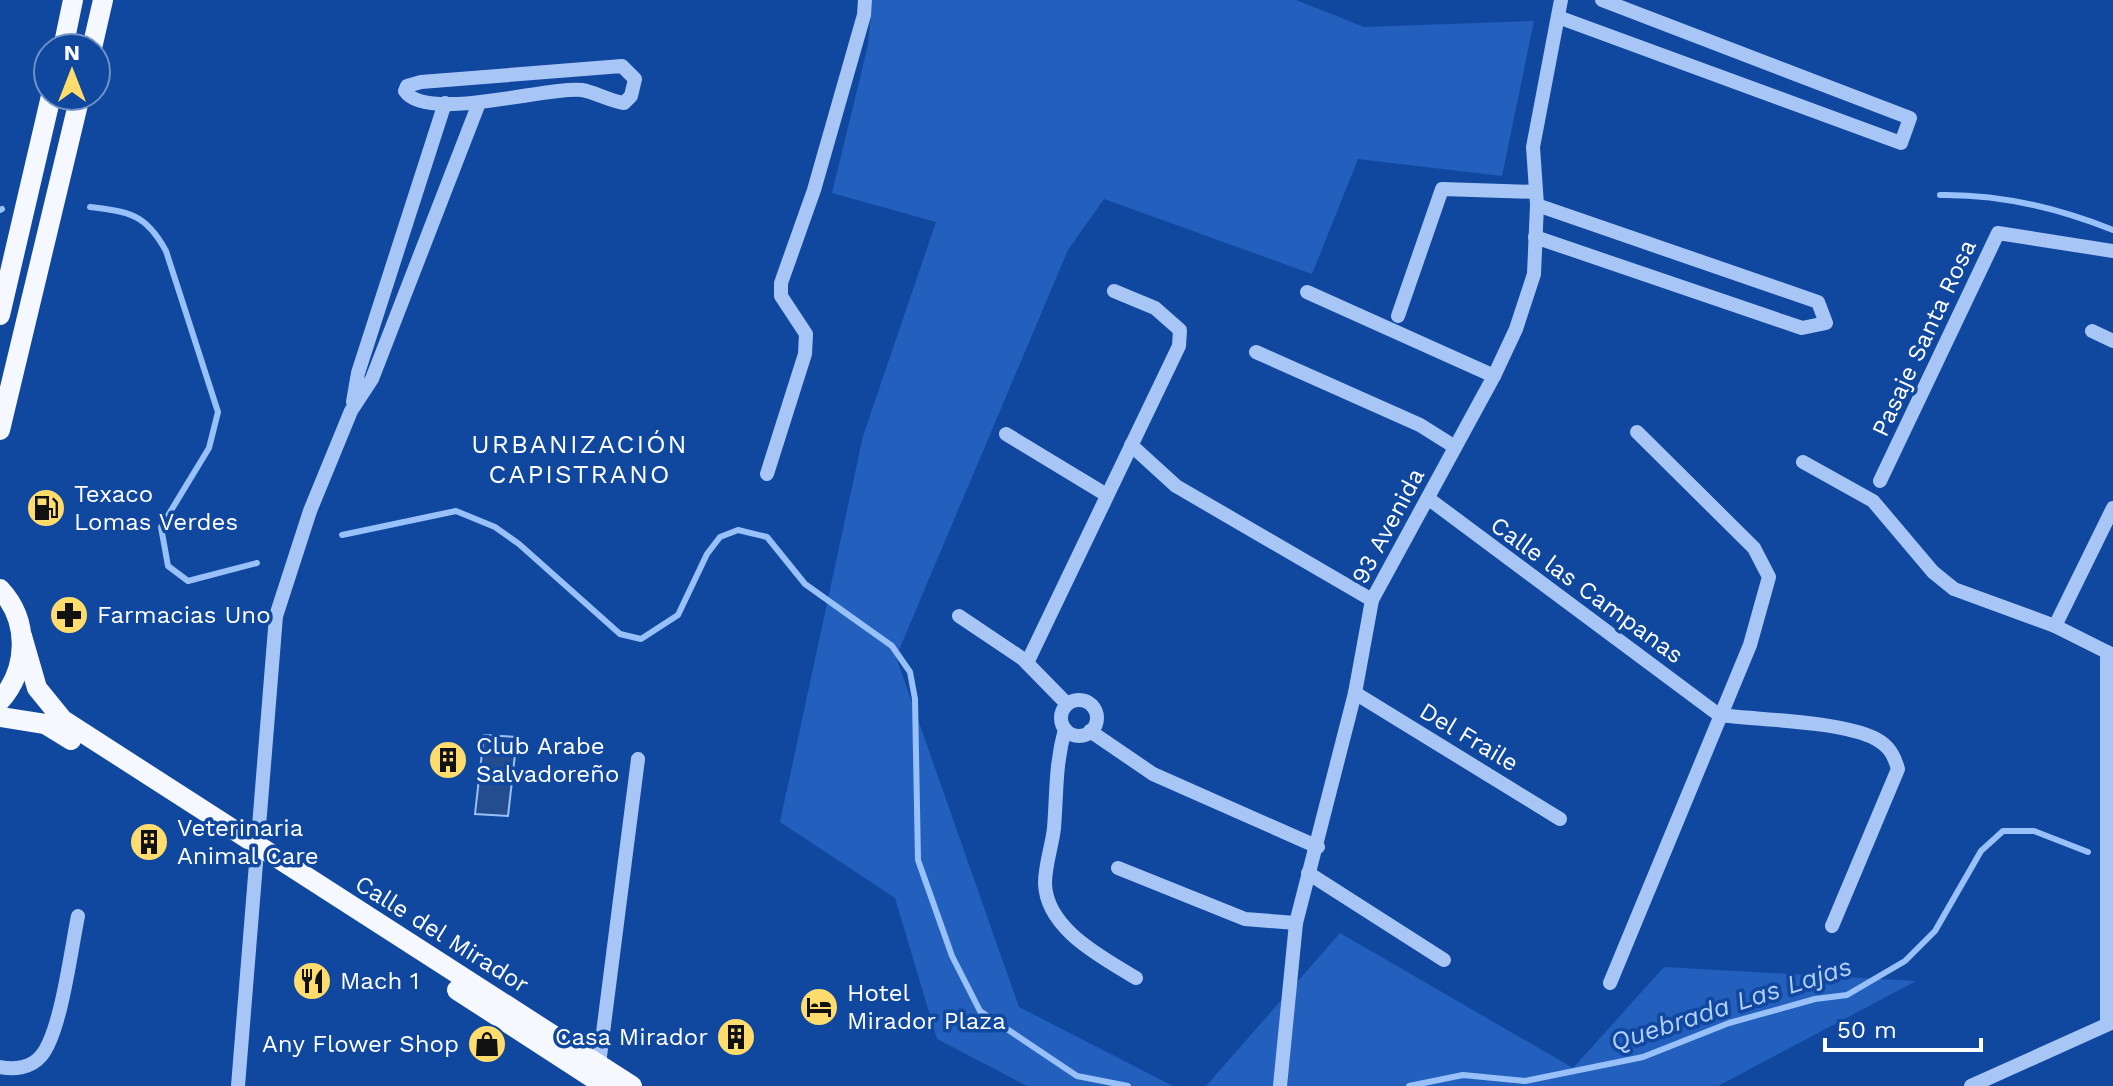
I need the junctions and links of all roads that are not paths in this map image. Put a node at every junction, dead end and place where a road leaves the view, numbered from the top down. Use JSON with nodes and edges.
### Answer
{"nodes":[{"id":1,"x":73,"y":0,"type":"edge"},
{"id":2,"x":103,"y":0,"type":"edge"},
{"id":3,"x":865,"y":0,"type":"edge"},
{"id":4,"x":1561,"y":0,"type":"edge"},
{"id":5,"x":1602,"y":0,"type":"edge"},
{"id":6,"x":1558,"y":17,"type":"junction"},
{"id":7,"x":66,"y":32,"type":"edge"},
{"id":8,"x":96,"y":32,"type":"edge"},
{"id":9,"x":445,"y":103,"type":"junction"},
{"id":10,"x":479,"y":103,"type":"junction"},
{"id":11,"x":47,"y":112,"type":"edge"},
{"id":12,"x":76,"y":112,"type":"edge"},
{"id":13,"x":1536,"y":198,"type":"junction"},
{"id":14,"x":1535,"y":237,"type":"junction"},
{"id":15,"x":2113,"y":251,"type":"edge"},
{"id":16,"x":1114,"y":291,"type":"dead end"},
{"id":17,"x":1307,"y":292,"type":"dead end"},
{"id":18,"x":0,"y":315,"type":"edge"},
{"id":19,"x":1398,"y":316,"type":"dead end"},
{"id":20,"x":2092,"y":331,"type":"dead end"},
{"id":21,"x":2113,"y":341,"type":"edge"},
{"id":22,"x":1256,"y":352,"type":"dead end"},
{"id":23,"x":1494,"y":376,"type":"junction"},
{"id":24,"x":351,"y":411,"type":"junction"},
{"id":25,"x":0,"y":430,"type":"edge"},
{"id":26,"x":1637,"y":432,"type":"dead end"},
{"id":27,"x":1006,"y":434,"type":"dead end"},
{"id":28,"x":1131,"y":445,"type":"junction"},
{"id":29,"x":1455,"y":447,"type":"junction"},
{"id":30,"x":1803,"y":462,"type":"dead end"},
{"id":31,"x":767,"y":474,"type":"dead end"},
{"id":32,"x":1880,"y":481,"type":"dead end"},
{"id":33,"x":1105,"y":494,"type":"junction"},
{"id":34,"x":1429,"y":499,"type":"junction"},
{"id":35,"x":2113,"y":508,"type":"edge"},
{"id":36,"x":0,"y":589,"type":"edge"},
{"id":37,"x":1372,"y":600,"type":"junction"},
{"id":38,"x":959,"y":616,"type":"dead end"},
{"id":39,"x":2055,"y":626,"type":"junction"},
{"id":40,"x":22,"y":636,"type":"junction"},
{"id":41,"x":2110,"y":654,"type":"edge"},
{"id":42,"x":1027,"y":663,"type":"junction"},
{"id":43,"x":1355,"y":693,"type":"junction"},
{"id":44,"x":0,"y":701,"type":"edge"},
{"id":45,"x":1067,"y":704,"type":"junction"},
{"id":46,"x":1719,"y":715,"type":"junction"},
{"id":47,"x":0,"y":717,"type":"edge"},
{"id":48,"x":1065,"y":729,"type":"junction"},
{"id":49,"x":1090,"y":731,"type":"junction"},
{"id":50,"x":638,"y":759,"type":"dead end"},
{"id":51,"x":1560,"y":819,"type":"dead end"},
{"id":52,"x":1318,"y":847,"type":"junction"},
{"id":53,"x":257,"y":853,"type":"junction"},
{"id":54,"x":1118,"y":868,"type":"dead end"},
{"id":55,"x":1308,"y":873,"type":"junction"},
{"id":56,"x":78,"y":916,"type":"dead end"},
{"id":57,"x":1296,"y":923,"type":"junction"},
{"id":58,"x":1832,"y":926,"type":"dead end"},
{"id":59,"x":1444,"y":960,"type":"dead end"},
{"id":60,"x":1136,"y":978,"type":"dead end"},
{"id":61,"x":1610,"y":983,"type":"dead end"},
{"id":62,"x":2110,"y":1022,"type":"edge"},
{"id":63,"x":599,"y":1064,"type":"junction"},
{"id":64,"x":0,"y":1067,"type":"edge"},
{"id":65,"x":238,"y":1086,"type":"edge"},
{"id":66,"x":605,"y":1086,"type":"edge"},
{"id":67,"x":632,"y":1086,"type":"edge"},
{"id":68,"x":1280,"y":1086,"type":"edge"},
{"id":69,"x":1971,"y":1086,"type":"edge"}],
"edges":[{"from":1,"to":7,"type":"main road"},
{"from":2,"to":8,"type":"main road"},
{"from":3,"to":31,"type":"street"},
{"from":4,"to":6,"type":"street","name":"93 Avenida"},
{"from":5,"to":6,"type":"street"},
{"from":6,"to":13,"type":"street","name":"93 Avenida"},
{"from":9,"to":10,"type":"street"},
{"from":9,"to":10,"type":"street"},
{"from":9,"to":24,"type":"street"},
{"from":10,"to":24,"type":"street"},
{"from":11,"to":18,"type":"main road"},
{"from":12,"to":25,"type":"main road"},
{"from":13,"to":14,"type":"street","name":"93 Avenida"},
{"from":13,"to":14,"type":"street"},
{"from":13,"to":19,"type":"street"},
{"from":14,"to":23,"type":"street","name":"93 Avenida"},
{"from":15,"to":32,"type":"street","name":"Pasaje Santa Rosa"},
{"from":16,"to":28,"type":"street"},
{"from":17,"to":23,"type":"street"},
{"from":20,"to":21,"type":"street"},
{"from":22,"to":29,"type":"street"},
{"from":23,"to":29,"type":"street","name":"93 Avenida"},
{"from":24,"to":53,"type":"street"},
{"from":26,"to":46,"type":"street"},
{"from":27,"to":33,"type":"street"},
{"from":28,"to":33,"type":"street"},
{"from":28,"to":37,"type":"street"},
{"from":29,"to":34,"type":"street","name":"93 Avenida"},
{"from":30,"to":39,"type":"street"},
{"from":33,"to":42,"type":"street"},
{"from":34,"to":37,"type":"street","name":"93 Avenida"},
{"from":34,"to":46,"type":"street","name":"Calle las Campanas"},
{"from":35,"to":39,"type":"street"},
{"from":36,"to":40,"type":"main road","name":"Calle del Mirador"},
{"from":37,"to":43,"type":"street","name":"93 Avenida"},
{"from":38,"to":42,"type":"street"},
{"from":39,"to":41,"type":"street"},
{"from":40,"to":44,"type":"main road"},
{"from":40,"to":53,"type":"main road","name":"Calle del Mirador"},
{"from":41,"to":62,"type":"street"},
{"from":42,"to":45,"type":"street"},
{"from":43,"to":51,"type":"street","name":"Del Fraile"},
{"from":43,"to":52,"type":"street","name":"93 Avenida"},
{"from":45,"to":48,"type":"street"},
{"from":45,"to":49,"type":"street"},
{"from":46,"to":58,"type":"street"},
{"from":46,"to":61,"type":"street"},
{"from":47,"to":53,"type":"main road","name":"Calle del Mirador"},
{"from":48,"to":49,"type":"street"},
{"from":48,"to":60,"type":"street"},
{"from":49,"to":52,"type":"street"},
{"from":50,"to":63,"type":"street"},
{"from":52,"to":55,"type":"street","name":"93 Avenida"},
{"from":53,"to":63,"type":"main road","name":"Calle del Mirador"},
{"from":53,"to":65,"type":"street"},
{"from":53,"to":66,"type":"main road","name":"Calle del Mirador"},
{"from":54,"to":57,"type":"street"},
{"from":55,"to":57,"type":"street","name":"93 Avenida"},
{"from":55,"to":59,"type":"street"},
{"from":56,"to":64,"type":"street"},
{"from":57,"to":68,"type":"street","name":"93 Avenida"},
{"from":62,"to":69,"type":"street"},
{"from":63,"to":67,"type":"main road","name":"Calle del Mirador"}]}
